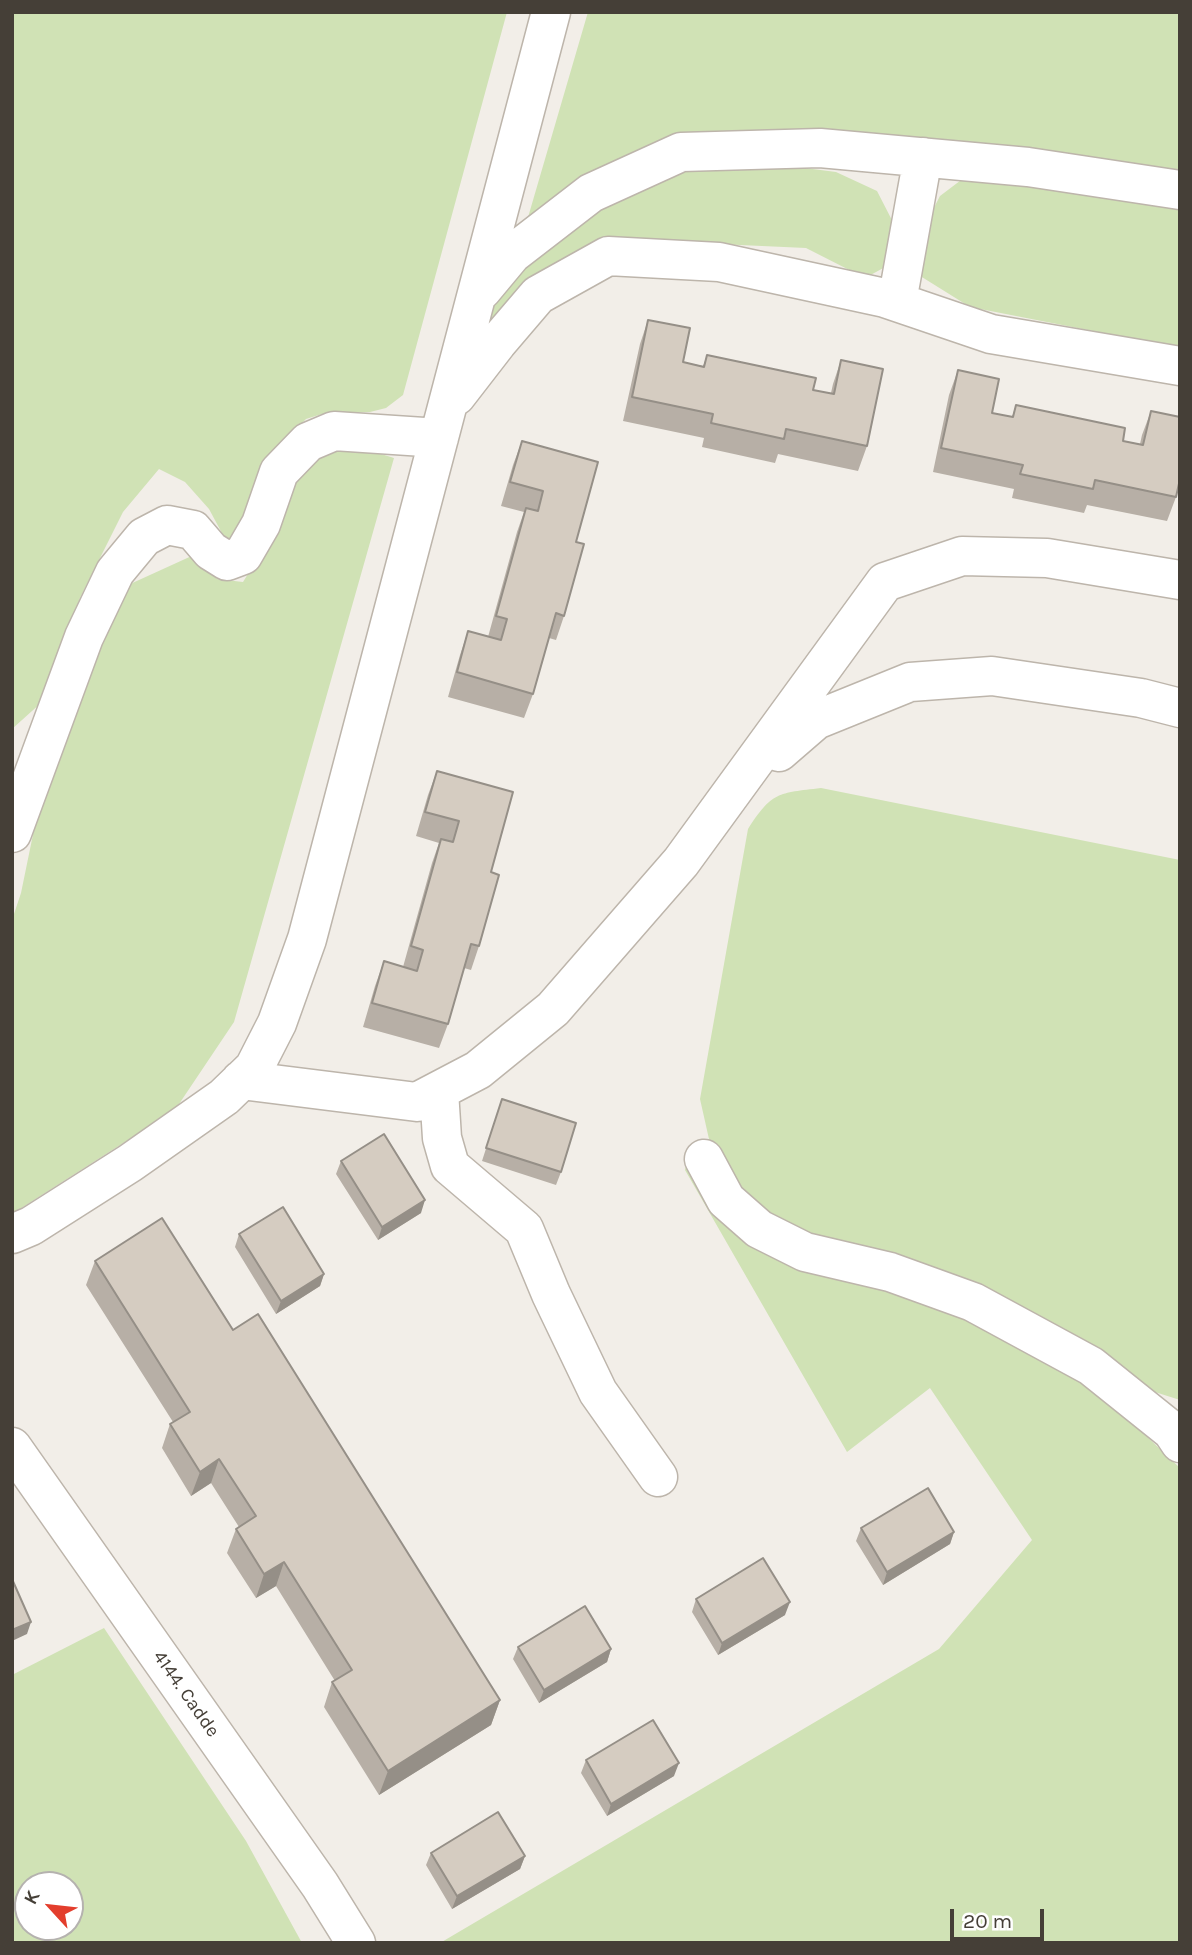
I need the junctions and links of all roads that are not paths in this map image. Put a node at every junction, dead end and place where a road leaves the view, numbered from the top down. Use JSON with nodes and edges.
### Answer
{"nodes":[{"id":1,"x":551,"y":12,"type":"edge"},
{"id":2,"x":923,"y":158,"type":"junction"},
{"id":3,"x":1180,"y":190,"type":"edge"},
{"id":4,"x":476,"y":297,"type":"junction"},
{"id":5,"x":897,"y":302,"type":"junction"},
{"id":6,"x":1180,"y":366,"type":"edge"},
{"id":7,"x":443,"y":423,"type":"junction"},
{"id":8,"x":1180,"y":580,"type":"edge"},
{"id":9,"x":1180,"y":708,"type":"edge"},
{"id":10,"x":730,"y":795,"type":"junction"},
{"id":11,"x":12,"y":833,"type":"edge"},
{"id":12,"x":241,"y":1080,"type":"junction"},
{"id":13,"x":439,"y":1091,"type":"junction"},
{"id":14,"x":704,"y":1159,"type":"dead end"},
{"id":15,"x":12,"y":1234,"type":"edge"},
{"id":16,"x":1180,"y":1443,"type":"edge"},
{"id":17,"x":12,"y":1447,"type":"edge"},
{"id":18,"x":658,"y":1477,"type":"dead end"},
{"id":19,"x":356,"y":1943,"type":"edge"}],
"edges":[{"from":1,"to":4,"type":"street"},
{"from":2,"to":3,"type":"street"},
{"from":2,"to":4,"type":"street"},
{"from":2,"to":5,"type":"street"},
{"from":4,"to":7,"type":"street"},
{"from":5,"to":6,"type":"street"},
{"from":5,"to":7,"type":"street"},
{"from":7,"to":11,"type":"street"},
{"from":7,"to":12,"type":"street"},
{"from":8,"to":10,"type":"street"},
{"from":9,"to":10,"type":"street"},
{"from":10,"to":13,"type":"street"},
{"from":12,"to":13,"type":"street"},
{"from":12,"to":15,"type":"street"},
{"from":13,"to":18,"type":"street"},
{"from":14,"to":16,"type":"street"},
{"from":17,"to":19,"type":"street","name":"4144. Cadde"}]}
